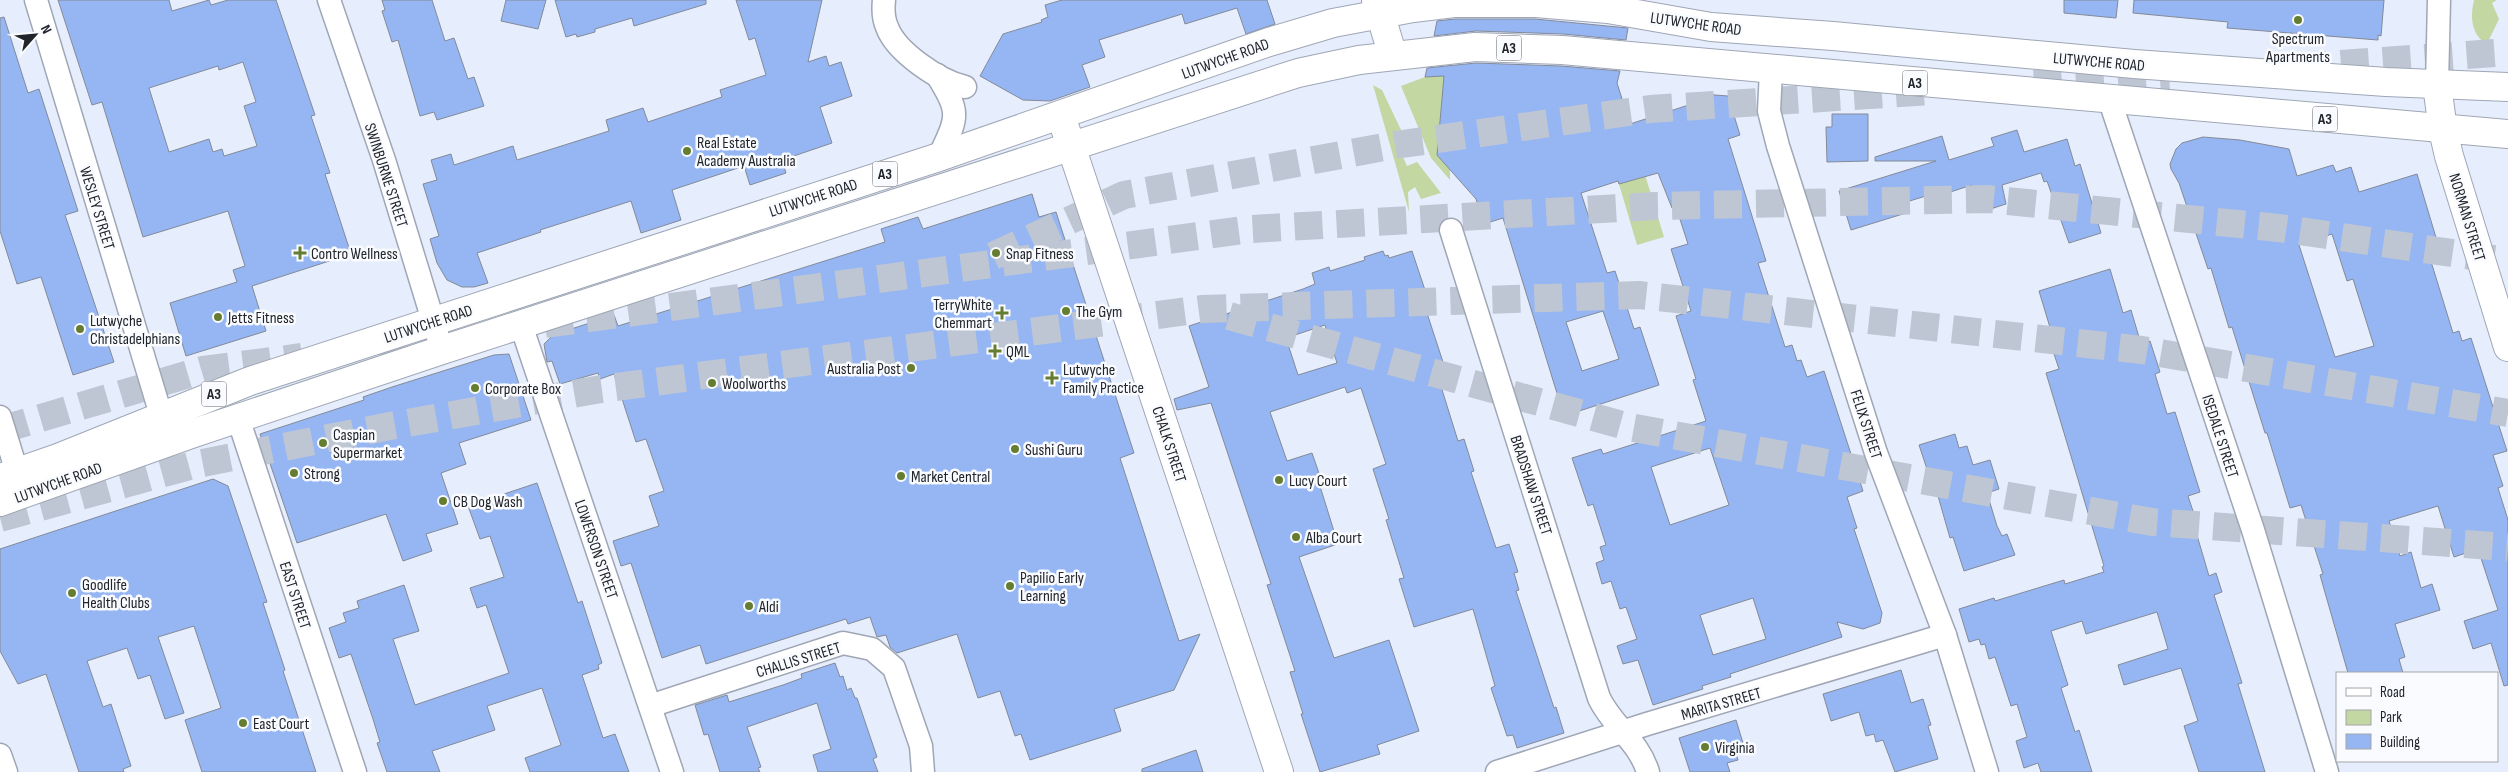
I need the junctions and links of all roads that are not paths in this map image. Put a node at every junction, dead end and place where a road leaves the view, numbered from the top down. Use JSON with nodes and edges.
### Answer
{"nodes":[{"id":1,"x":36,"y":0,"type":"edge"},
{"id":2,"x":329,"y":0,"type":"edge"},
{"id":3,"x":884,"y":0,"type":"edge"},
{"id":4,"x":2438,"y":0,"type":"edge"},
{"id":5,"x":1379,"y":7,"type":"edge"},
{"id":6,"x":1393,"y":56,"type":"junction"},
{"id":7,"x":1771,"y":70,"type":"junction"},
{"id":8,"x":937,"y":75,"type":"junction"},
{"id":9,"x":2437,"y":85,"type":"junction"},
{"id":10,"x":965,"y":87,"type":"dead end"},
{"id":11,"x":2508,"y":87,"type":"edge"},
{"id":12,"x":2110,"y":101,"type":"junction"},
{"id":13,"x":1061,"y":116,"type":"junction"},
{"id":14,"x":2443,"y":130,"type":"junction"},
{"id":15,"x":2508,"y":134,"type":"edge"},
{"id":16,"x":1070,"y":146,"type":"junction"},
{"id":17,"x":939,"y":157,"type":"junction"},
{"id":18,"x":1451,"y":230,"type":"dead end"},
{"id":19,"x":433,"y":321,"type":"junction"},
{"id":20,"x":521,"y":325,"type":"junction"},
{"id":21,"x":2508,"y":347,"type":"edge"},
{"id":22,"x":442,"y":350,"type":"junction"},
{"id":23,"x":161,"y":415,"type":"junction"},
{"id":24,"x":0,"y":418,"type":"edge"},
{"id":25,"x":238,"y":418,"type":"junction"},
{"id":26,"x":8,"y":475,"type":"edge"},
{"id":27,"x":0,"y":502,"type":"edge"},
{"id":28,"x":1945,"y":635,"type":"junction"},
{"id":29,"x":650,"y":706,"type":"junction"},
{"id":30,"x":1625,"y":733,"type":"junction"},
{"id":31,"x":0,"y":755,"type":"edge"},
{"id":32,"x":6,"y":772,"type":"edge"},
{"id":33,"x":355,"y":772,"type":"edge"},
{"id":34,"x":672,"y":772,"type":"edge"},
{"id":35,"x":923,"y":772,"type":"edge"},
{"id":36,"x":1279,"y":772,"type":"edge"},
{"id":37,"x":1497,"y":772,"type":"edge"},
{"id":38,"x":1648,"y":772,"type":"edge"},
{"id":39,"x":1987,"y":772,"type":"edge"},
{"id":40,"x":2328,"y":772,"type":"edge"}],
"edges":[{"from":1,"to":23,"type":"street","name":"WESLEY STREET"},
{"from":2,"to":19,"type":"street","name":"SWINBURNE STREET"},
{"from":3,"to":8,"type":"street"},
{"from":4,"to":9,"type":"street"},
{"from":5,"to":6,"type":"main road"},
{"from":5,"to":9,"type":"main road","name":"LUTWYCHE ROAD","number":"A3"},
{"from":5,"to":13,"type":"main road","name":"LUTWYCHE ROAD","number":"A3"},
{"from":6,"to":7,"type":"main road","name":"LUTWYCHE ROAD","number":"A3"},
{"from":6,"to":16,"type":"main road","name":"LUTWYCHE ROAD","number":"A3"},
{"from":7,"to":12,"type":"main road","name":"LUTWYCHE ROAD","number":"A3"},
{"from":7,"to":28,"type":"street","name":"FELIX STREET"},
{"from":8,"to":10,"type":"street"},
{"from":8,"to":17,"type":"street"},
{"from":9,"to":11,"type":"main road","name":"LUTWYCHE ROAD","number":"A3"},
{"from":9,"to":14,"type":"main road","name":"NORMAN STREET"},
{"from":12,"to":14,"type":"main road","name":"LUTWYCHE ROAD","number":"A3"},
{"from":12,"to":40,"type":"street","name":"ISEDALE STREET"},
{"from":13,"to":16,"type":"main road","name":"CHALK STREET"},
{"from":13,"to":17,"type":"main road","name":"LUTWYCHE ROAD","number":"A3"},
{"from":14,"to":15,"type":"main road","name":"LUTWYCHE ROAD","number":"A3"},
{"from":14,"to":21,"type":"main road","name":"NORMAN STREET"},
{"from":16,"to":20,"type":"main road","name":"LUTWYCHE ROAD","number":"A3"},
{"from":16,"to":36,"type":"main road","name":"CHALK STREET"},
{"from":17,"to":19,"type":"main road","name":"LUTWYCHE ROAD","number":"A3"},
{"from":18,"to":30,"type":"street","name":"BRADSHAW STREET"},
{"from":19,"to":22,"type":"street","name":"SWINBURNE STREET"},
{"from":19,"to":23,"type":"main road","name":"LUTWYCHE ROAD","number":"A3"},
{"from":20,"to":22,"type":"main road","name":"LUTWYCHE ROAD","number":"A3"},
{"from":20,"to":29,"type":"street","name":"LOWERSON STREET"},
{"from":22,"to":25,"type":"main road","name":"LUTWYCHE ROAD","number":"A3"},
{"from":23,"to":26,"type":"main road","name":"LUTWYCHE ROAD","number":"A3"},
{"from":24,"to":26,"type":"street"},
{"from":25,"to":27,"type":"main road","name":"LUTWYCHE ROAD","number":"A3"},
{"from":25,"to":33,"type":"street","name":"EAST STREET"},
{"from":28,"to":30,"type":"street","name":"MARITA STREET"},
{"from":28,"to":39,"type":"street","name":"FELIX STREET"},
{"from":29,"to":34,"type":"street","name":"LOWERSON STREET"},
{"from":29,"to":35,"type":"street","name":"CHALLIS STREET"},
{"from":30,"to":37,"type":"street","name":"MARITA STREET"},
{"from":30,"to":38,"type":"street","name":"BRADSHAW STREET"},
{"from":31,"to":32,"type":"street"}]}
